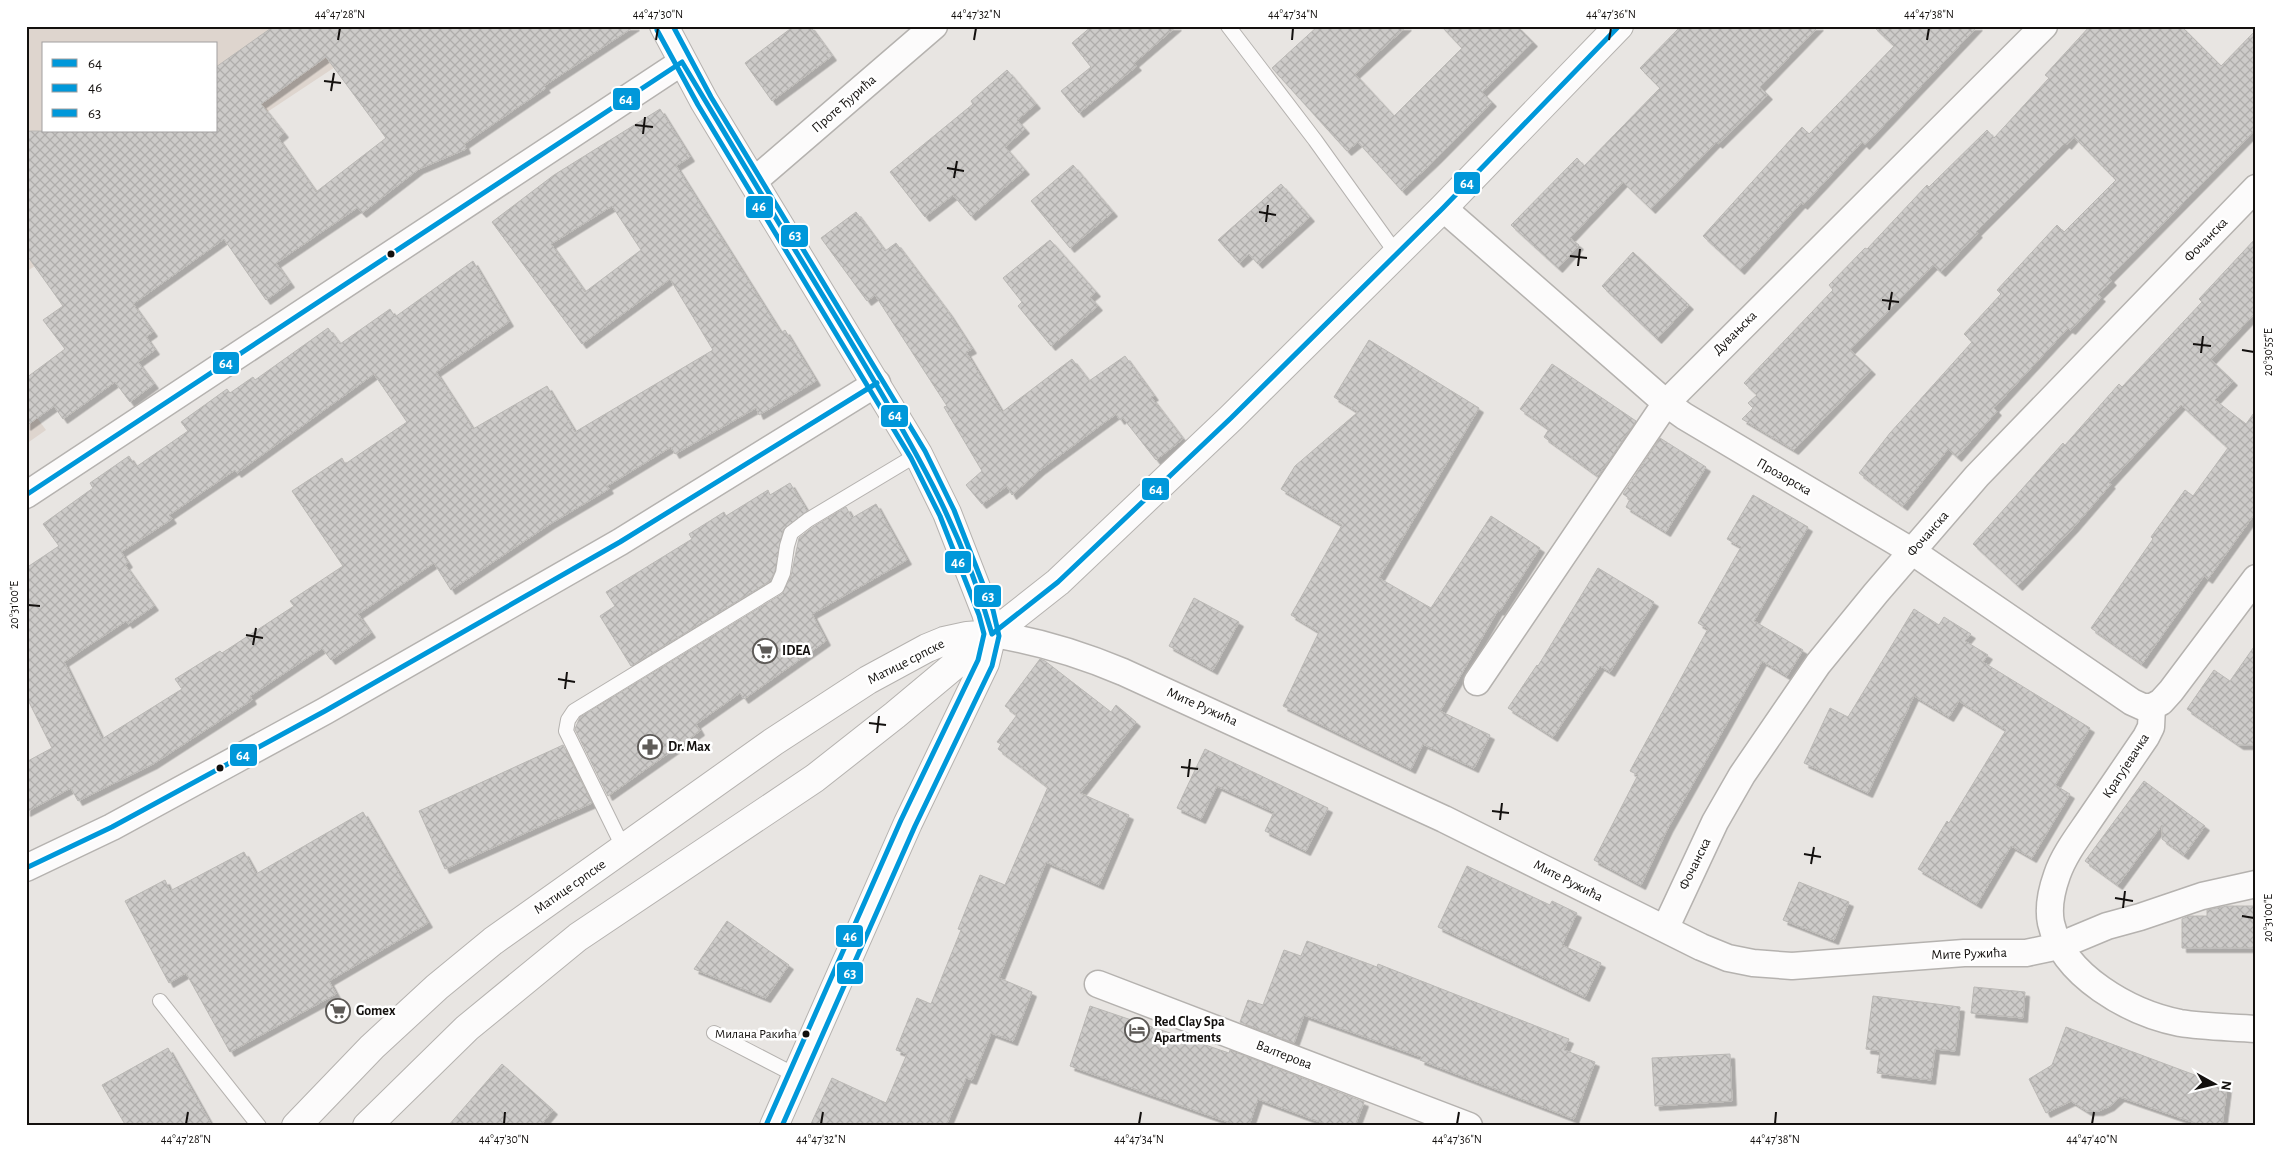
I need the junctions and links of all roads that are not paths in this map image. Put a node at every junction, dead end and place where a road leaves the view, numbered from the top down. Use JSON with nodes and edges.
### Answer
{"nodes":[{"id":1,"x":664,"y":26,"type":"edge"},
{"id":2,"x":934,"y":26,"type":"edge"},
{"id":3,"x":1228,"y":26,"type":"edge"},
{"id":4,"x":1619,"y":26,"type":"edge"},
{"id":5,"x":2044,"y":26,"type":"edge"},
{"id":6,"x":682,"y":62,"type":"junction"},
{"id":7,"x":754,"y":181,"type":"junction"},
{"id":8,"x":2256,"y":188,"type":"edge"},
{"id":9,"x":1443,"y":208,"type":"junction"},
{"id":10,"x":1396,"y":253,"type":"junction"},
{"id":11,"x":877,"y":383,"type":"junction"},
{"id":12,"x":1666,"y":403,"type":"junction"},
{"id":13,"x":918,"y":454,"type":"junction"},
{"id":14,"x":26,"y":495,"type":"edge"},
{"id":15,"x":1913,"y":552,"type":"junction"},
{"id":16,"x":2256,"y":578,"type":"edge"},
{"id":17,"x":992,"y":634,"type":"junction"},
{"id":18,"x":1477,"y":682,"type":"dead end"},
{"id":19,"x":2152,"y":707,"type":"junction"},
{"id":20,"x":624,"y":849,"type":"junction"},
{"id":21,"x":26,"y":868,"type":"edge"},
{"id":22,"x":2256,"y":884,"type":"edge"},
{"id":23,"x":1665,"y":930,"type":"junction"},
{"id":24,"x":2059,"y":946,"type":"junction"},
{"id":25,"x":1098,"y":984,"type":"dead end"},
{"id":26,"x":160,"y":1001,"type":"dead end"},
{"id":27,"x":2256,"y":1029,"type":"edge"},
{"id":28,"x":714,"y":1033,"type":"dead end"},
{"id":29,"x":797,"y":1076,"type":"junction"},
{"id":30,"x":259,"y":1126,"type":"edge"},
{"id":31,"x":296,"y":1126,"type":"edge"},
{"id":32,"x":367,"y":1126,"type":"edge"},
{"id":33,"x":774,"y":1126,"type":"edge"},
{"id":34,"x":1470,"y":1126,"type":"edge"}],
"edges":[{"from":1,"to":6,"type":"main road"},
{"from":2,"to":7,"type":"street","name":"Проте Ђурића"},
{"from":3,"to":10,"type":"lane"},
{"from":4,"to":9,"type":"main road"},
{"from":5,"to":12,"type":"street","name":"Дувањска"},
{"from":6,"to":7,"type":"main road"},
{"from":6,"to":14,"type":"street"},
{"from":7,"to":11,"type":"main road"},
{"from":8,"to":15,"type":"street","name":"Фочанска"},
{"from":9,"to":10,"type":"main road"},
{"from":9,"to":12,"type":"street","name":"Прозорска"},
{"from":10,"to":17,"type":"main road"},
{"from":11,"to":13,"type":"main road"},
{"from":11,"to":21,"type":"street"},
{"from":12,"to":15,"type":"street","name":"Прозорска"},
{"from":12,"to":18,"type":"street","name":"Дувањска"},
{"from":13,"to":17,"type":"main road"},
{"from":13,"to":20,"type":"lane"},
{"from":15,"to":19,"type":"street","name":"Прозорска"},
{"from":15,"to":23,"type":"street","name":"Фочанска"},
{"from":16,"to":19,"type":"street"},
{"from":17,"to":20,"type":"main road","name":"Матице српске"},
{"from":17,"to":23,"type":"street","name":"Мите Ружића"},
{"from":17,"to":29,"type":"main road"},
{"from":17,"to":32,"type":"main road","name":"Матице српске"},
{"from":19,"to":24,"type":"street","name":"Крагујевачка"},
{"from":20,"to":31,"type":"main road","name":"Матице српске"},
{"from":22,"to":24,"type":"street","name":"Мите Ружића"},
{"from":23,"to":24,"type":"street","name":"Мите Ружића"},
{"from":24,"to":27,"type":"street"},
{"from":25,"to":34,"type":"street","name":"Валтерова"},
{"from":26,"to":30,"type":"lane"},
{"from":28,"to":29,"type":"lane"},
{"from":29,"to":33,"type":"main road"}]}
